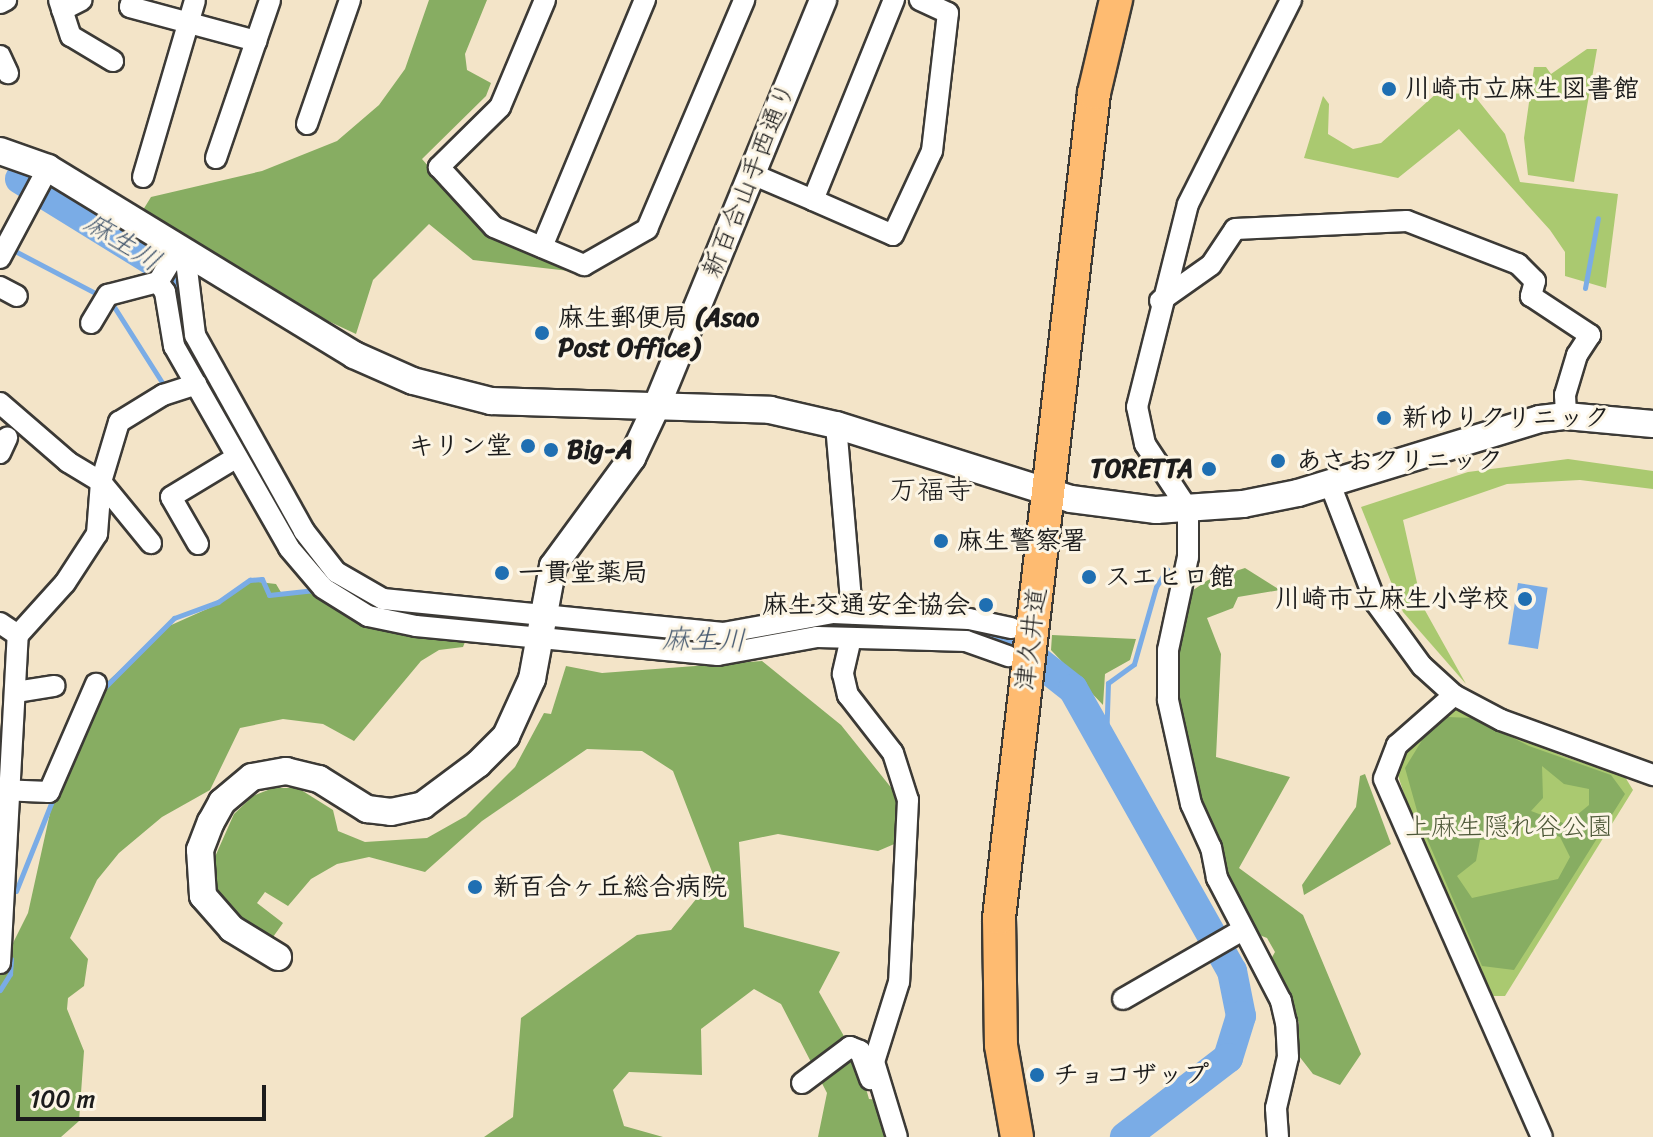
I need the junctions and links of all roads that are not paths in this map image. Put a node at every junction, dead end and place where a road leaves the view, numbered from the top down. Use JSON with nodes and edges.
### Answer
{"nodes":[{"id":1,"x":6,"y":0,"type":"edge"},
{"id":2,"x":82,"y":0,"type":"edge"},
{"id":3,"x":132,"y":0,"type":"edge"},
{"id":4,"x":195,"y":0,"type":"edge"},
{"id":5,"x":270,"y":0,"type":"edge"},
{"id":6,"x":350,"y":0,"type":"edge"},
{"id":7,"x":545,"y":0,"type":"edge"},
{"id":8,"x":645,"y":0,"type":"edge"},
{"id":9,"x":744,"y":0,"type":"edge"},
{"id":10,"x":823,"y":0,"type":"edge"},
{"id":11,"x":894,"y":0,"type":"edge"},
{"id":12,"x":920,"y":0,"type":"edge"},
{"id":13,"x":1094,"y":0,"type":"edge"},
{"id":14,"x":1116,"y":0,"type":"edge"},
{"id":15,"x":1291,"y":0,"type":"edge"},
{"id":16,"x":0,"y":3,"type":"edge"},
{"id":17,"x":61,"y":5,"type":"edge"},
{"id":18,"x":189,"y":23,"type":"junction"},
{"id":19,"x":256,"y":41,"type":"junction"},
{"id":20,"x":113,"y":61,"type":"dead end"},
{"id":21,"x":307,"y":124,"type":"dead end"},
{"id":22,"x":7,"y":152,"type":"edge"},
{"id":23,"x":216,"y":158,"type":"dead end"},
{"id":24,"x":48,"y":168,"type":"junction"},
{"id":25,"x":752,"y":174,"type":"junction"},
{"id":26,"x":143,"y":177,"type":"dead end"},
{"id":27,"x":813,"y":200,"type":"junction"},
{"id":28,"x":542,"y":247,"type":"junction"},
{"id":29,"x":0,"y":258,"type":"edge"},
{"id":30,"x":171,"y":265,"type":"junction"},
{"id":31,"x":1160,"y":301,"type":"junction"},
{"id":32,"x":91,"y":323,"type":"dead end"},
{"id":33,"x":196,"y":384,"type":"junction"},
{"id":34,"x":0,"y":403,"type":"edge"},
{"id":35,"x":657,"y":405,"type":"junction"},
{"id":36,"x":1566,"y":416,"type":"junction"},
{"id":37,"x":1653,"y":424,"type":"edge"},
{"id":38,"x":836,"y":425,"type":"junction"},
{"id":39,"x":237,"y":457,"type":"junction"},
{"id":40,"x":101,"y":482,"type":"junction"},
{"id":41,"x":1330,"y":484,"type":"junction"},
{"id":42,"x":1037,"y":489,"type":"junction"},
{"id":43,"x":1188,"y":509,"type":"junction"},
{"id":44,"x":151,"y":543,"type":"dead end"},
{"id":45,"x":198,"y":544,"type":"dead end"},
{"id":46,"x":0,"y":623,"type":"edge"},
{"id":47,"x":864,"y":626,"type":"junction"},
{"id":48,"x":542,"y":627,"type":"junction"},
{"id":49,"x":18,"y":635,"type":"junction"},
{"id":50,"x":1017,"y":646,"type":"junction"},
{"id":51,"x":8,"y":665,"type":"edge"},
{"id":52,"x":96,"y":684,"type":"dead end"},
{"id":53,"x":55,"y":686,"type":"dead end"},
{"id":54,"x":16,"y":692,"type":"junction"},
{"id":55,"x":1454,"y":695,"type":"junction"},
{"id":56,"x":1653,"y":775,"type":"edge"},
{"id":57,"x":6,"y":790,"type":"edge"},
{"id":58,"x":1226,"y":940,"type":"junction"},
{"id":59,"x":278,"y":957,"type":"dead end"},
{"id":60,"x":0,"y":963,"type":"edge"},
{"id":61,"x":1123,"y":999,"type":"dead end"},
{"id":62,"x":802,"y":1083,"type":"dead end"},
{"id":63,"x":881,"y":1095,"type":"junction"},
{"id":64,"x":897,"y":1137,"type":"edge"},
{"id":65,"x":995,"y":1137,"type":"edge"},
{"id":66,"x":1017,"y":1137,"type":"edge"},
{"id":67,"x":1278,"y":1137,"type":"edge"},
{"id":68,"x":1542,"y":1137,"type":"edge"}],
"edges":[{"from":1,"to":16,"type":"street"},
{"from":2,"to":17,"type":"street"},
{"from":3,"to":18,"type":"street"},
{"from":4,"to":18,"type":"street"},
{"from":5,"to":19,"type":"street"},
{"from":6,"to":21,"type":"street"},
{"from":7,"to":28,"type":"street"},
{"from":8,"to":28,"type":"street"},
{"from":9,"to":28,"type":"street"},
{"from":10,"to":25,"type":"street","name":"新百合山手西通り"},
{"from":11,"to":27,"type":"street"},
{"from":12,"to":27,"type":"street"},
{"from":13,"to":42,"type":"main road","name":"津久井道"},
{"from":14,"to":42,"type":"main road","name":"津久井道"},
{"from":15,"to":31,"type":"street"},
{"from":17,"to":20,"type":"street"},
{"from":18,"to":19,"type":"street"},
{"from":18,"to":26,"type":"street"},
{"from":19,"to":23,"type":"street"},
{"from":22,"to":24,"type":"street"},
{"from":24,"to":29,"type":"street"},
{"from":24,"to":30,"type":"street"},
{"from":25,"to":27,"type":"street"},
{"from":25,"to":35,"type":"street","name":"新百合山手西通り"},
{"from":30,"to":32,"type":"street"},
{"from":30,"to":33,"type":"street"},
{"from":30,"to":35,"type":"street"},
{"from":30,"to":48,"type":"street"},
{"from":31,"to":36,"type":"street"},
{"from":31,"to":43,"type":"street"},
{"from":33,"to":39,"type":"street"},
{"from":33,"to":40,"type":"street"},
{"from":34,"to":40,"type":"street"},
{"from":35,"to":38,"type":"street"},
{"from":35,"to":48,"type":"street","name":"新百合山手西通り"},
{"from":36,"to":37,"type":"street"},
{"from":36,"to":41,"type":"street"},
{"from":38,"to":42,"type":"street"},
{"from":38,"to":47,"type":"street"},
{"from":39,"to":45,"type":"street"},
{"from":39,"to":48,"type":"street"},
{"from":40,"to":44,"type":"street"},
{"from":40,"to":49,"type":"street"},
{"from":41,"to":43,"type":"street"},
{"from":41,"to":55,"type":"street"},
{"from":42,"to":43,"type":"street"},
{"from":42,"to":50,"type":"main road","name":"津久井道"},
{"from":43,"to":58,"type":"street"},
{"from":46,"to":49,"type":"street"},
{"from":47,"to":48,"type":"street"},
{"from":47,"to":50,"type":"street"},
{"from":47,"to":63,"type":"street"},
{"from":48,"to":59,"type":"street","name":"新百合山手西通り"},
{"from":49,"to":51,"type":"street"},
{"from":50,"to":65,"type":"main road","name":"津久井道"},
{"from":50,"to":66,"type":"main road","name":"津久井道"},
{"from":51,"to":54,"type":"street"},
{"from":52,"to":57,"type":"street"},
{"from":53,"to":54,"type":"street"},
{"from":54,"to":57,"type":"street"},
{"from":55,"to":56,"type":"street"},
{"from":55,"to":68,"type":"street"},
{"from":57,"to":60,"type":"street"},
{"from":58,"to":61,"type":"street"},
{"from":58,"to":67,"type":"street"},
{"from":62,"to":63,"type":"street"},
{"from":63,"to":64,"type":"street"}]}
